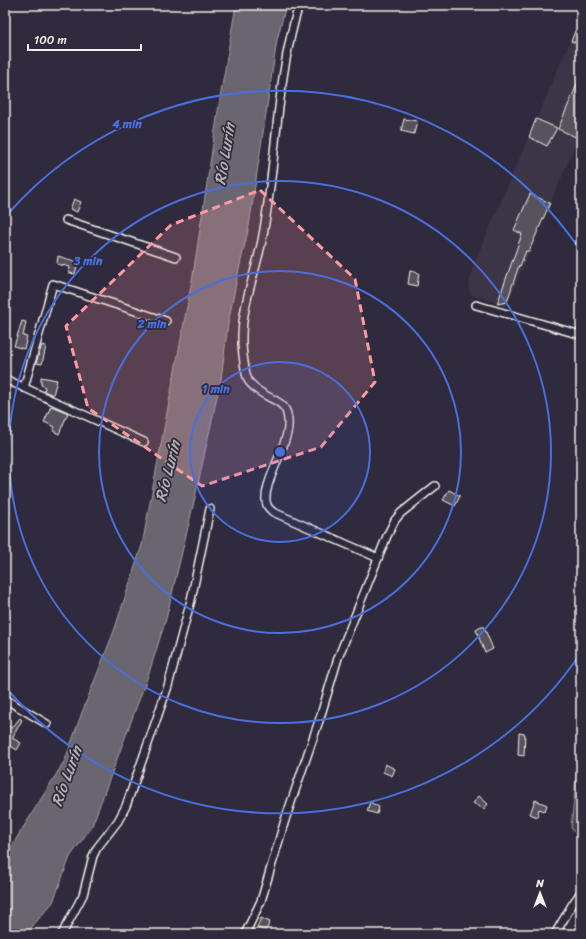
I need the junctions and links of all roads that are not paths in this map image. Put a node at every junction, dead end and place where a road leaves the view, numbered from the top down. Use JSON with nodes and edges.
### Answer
{"nodes":[{"id":1,"x":300,"y":5,"type":"edge"},
{"id":2,"x":66,"y":220,"type":"dead end"},
{"id":3,"x":176,"y":257,"type":"dead end"},
{"id":4,"x":476,"y":305,"type":"dead end"},
{"id":5,"x":166,"y":321,"type":"dead end"},
{"id":6,"x":581,"y":335,"type":"edge"},
{"id":7,"x":5,"y":379,"type":"edge"},
{"id":8,"x":24,"y":388,"type":"junction"},
{"id":9,"x":144,"y":442,"type":"dead end"},
{"id":10,"x":435,"y":486,"type":"dead end"},
{"id":11,"x":210,"y":509,"type":"dead end"},
{"id":12,"x":378,"y":558,"type":"junction"},
{"id":13,"x":5,"y":699,"type":"edge"},
{"id":14,"x":47,"y":724,"type":"dead end"},
{"id":15,"x":581,"y":892,"type":"edge"},
{"id":16,"x":62,"y":934,"type":"edge"},
{"id":17,"x":245,"y":934,"type":"edge"},
{"id":18,"x":555,"y":934,"type":"edge"}],
"edges":[{"from":1,"to":12,"type":"street"},
{"from":2,"to":3,"type":"street"},
{"from":4,"to":6,"type":"street"},
{"from":5,"to":8,"type":"street"},
{"from":7,"to":8,"type":"street"},
{"from":8,"to":9,"type":"street"},
{"from":10,"to":12,"type":"street"},
{"from":11,"to":16,"type":"street"},
{"from":12,"to":17,"type":"street"},
{"from":13,"to":14,"type":"street"},
{"from":15,"to":18,"type":"street"}]}
